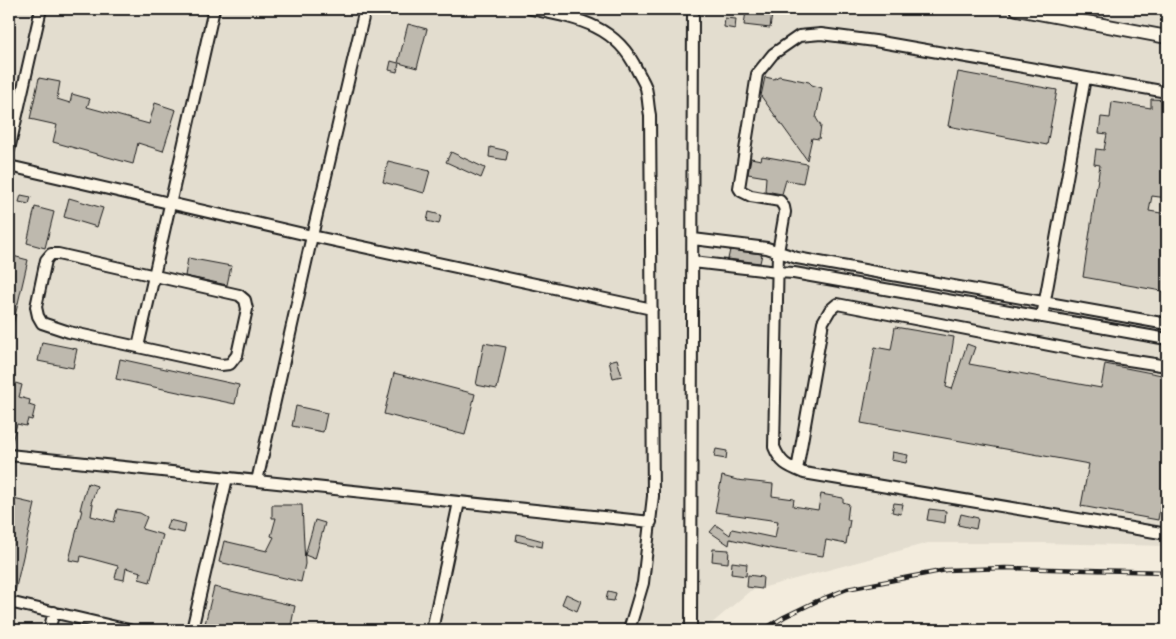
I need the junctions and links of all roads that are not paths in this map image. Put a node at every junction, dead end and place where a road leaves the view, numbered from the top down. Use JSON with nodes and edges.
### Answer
{"nodes":[{"id":1,"x":41,"y":9,"type":"edge"},
{"id":2,"x":214,"y":9,"type":"edge"},
{"id":3,"x":365,"y":9,"type":"edge"},
{"id":4,"x":531,"y":9,"type":"edge"},
{"id":5,"x":693,"y":9,"type":"edge"},
{"id":6,"x":1016,"y":9,"type":"edge"},
{"id":7,"x":1167,"y":37,"type":"edge"},
{"id":8,"x":1085,"y":78,"type":"junction"},
{"id":9,"x":1167,"y":92,"type":"edge"},
{"id":10,"x":9,"y":150,"type":"edge"},
{"id":11,"x":9,"y":166,"type":"edge"},
{"id":12,"x":171,"y":203,"type":"junction"},
{"id":13,"x":312,"y":236,"type":"junction"},
{"id":14,"x":693,"y":239,"type":"junction"},
{"id":15,"x":778,"y":252,"type":"junction"},
{"id":16,"x":692,"y":262,"type":"junction"},
{"id":17,"x":778,"y":272,"type":"junction"},
{"id":18,"x":154,"y":276,"type":"junction"},
{"id":19,"x":1045,"y":302,"type":"junction"},
{"id":20,"x":652,"y":309,"type":"junction"},
{"id":21,"x":1042,"y":317,"type":"junction"},
{"id":22,"x":1167,"y":324,"type":"edge"},
{"id":23,"x":1167,"y":339,"type":"edge"},
{"id":24,"x":138,"y":347,"type":"junction"},
{"id":25,"x":1167,"y":366,"type":"edge"},
{"id":26,"x":9,"y":455,"type":"edge"},
{"id":27,"x":797,"y":470,"type":"junction"},
{"id":28,"x":227,"y":478,"type":"junction"},
{"id":29,"x":257,"y":481,"type":"junction"},
{"id":30,"x":459,"y":502,"type":"junction"},
{"id":31,"x":651,"y":522,"type":"junction"},
{"id":32,"x":1167,"y":534,"type":"edge"},
{"id":33,"x":9,"y":602,"type":"edge"},
{"id":34,"x":54,"y":612,"type":"junction"},
{"id":35,"x":49,"y":630,"type":"edge"},
{"id":36,"x":129,"y":630,"type":"edge"},
{"id":37,"x":192,"y":630,"type":"edge"},
{"id":38,"x":432,"y":630,"type":"edge"},
{"id":39,"x":629,"y":630,"type":"edge"},
{"id":40,"x":692,"y":630,"type":"edge"}],
"edges":[{"from":1,"to":10,"type":"street"},
{"from":2,"to":12,"type":"street"},
{"from":3,"to":13,"type":"street"},
{"from":4,"to":20,"type":"street"},
{"from":5,"to":14,"type":"street"},
{"from":6,"to":7,"type":"main road"},
{"from":8,"to":9,"type":"street"},
{"from":8,"to":15,"type":"street"},
{"from":8,"to":19,"type":"street"},
{"from":11,"to":12,"type":"street"},
{"from":12,"to":13,"type":"street"},
{"from":12,"to":18,"type":"street"},
{"from":13,"to":20,"type":"street"},
{"from":13,"to":29,"type":"street"},
{"from":14,"to":15,"type":"street"},
{"from":14,"to":16,"type":"street"},
{"from":15,"to":17,"type":"street"},
{"from":15,"to":19,"type":"street"},
{"from":16,"to":17,"type":"street"},
{"from":16,"to":40,"type":"street"},
{"from":17,"to":21,"type":"street"},
{"from":17,"to":27,"type":"street"},
{"from":18,"to":24,"type":"street"},
{"from":18,"to":24,"type":"street"},
{"from":18,"to":24,"type":"street"},
{"from":19,"to":21,"type":"street"},
{"from":19,"to":22,"type":"street"},
{"from":20,"to":31,"type":"street"},
{"from":21,"to":23,"type":"street"},
{"from":25,"to":27,"type":"street"},
{"from":26,"to":28,"type":"street"},
{"from":27,"to":32,"type":"street"},
{"from":28,"to":29,"type":"street"},
{"from":28,"to":37,"type":"street"},
{"from":29,"to":30,"type":"street"},
{"from":30,"to":31,"type":"street"},
{"from":30,"to":38,"type":"street"},
{"from":31,"to":39,"type":"street"},
{"from":33,"to":34,"type":"street"},
{"from":34,"to":35,"type":"street"},
{"from":34,"to":36,"type":"street"}]}
